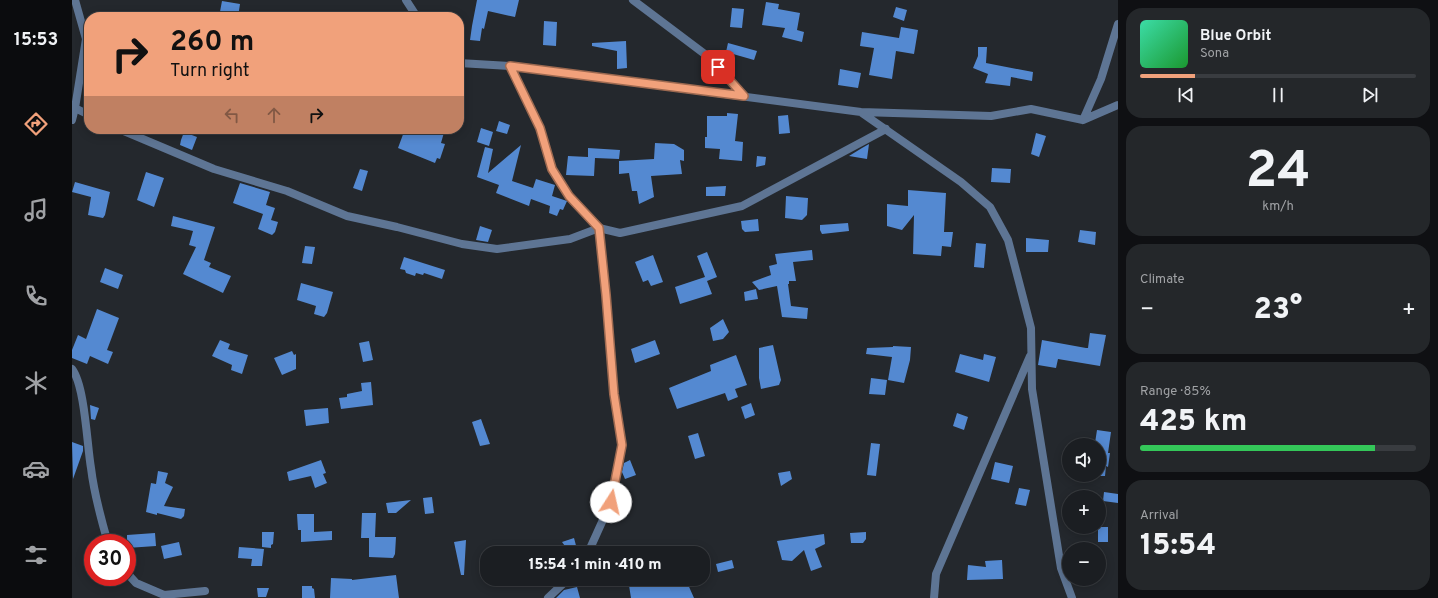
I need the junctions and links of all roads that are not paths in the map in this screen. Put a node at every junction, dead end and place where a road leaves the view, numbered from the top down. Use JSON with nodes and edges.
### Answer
{"nodes":[{"id":1,"x":75,"y":0,"type":"edge"},
{"id":2,"x":406,"y":0,"type":"edge"},
{"id":3,"x":633,"y":0,"type":"edge"},
{"id":4,"x":414,"y":12,"type":"edge"},
{"id":5,"x":1118,"y":24,"type":"edge"},
{"id":6,"x":84,"y":32,"type":"edge"},
{"id":7,"x":84,"y":52,"type":"edge"},
{"id":8,"x":464,"y":63,"type":"edge"},
{"id":9,"x":510,"y":66,"type":"junction"},
{"id":10,"x":744,"y":96,"type":"junction"},
{"id":11,"x":1118,"y":105,"type":"edge"},
{"id":12,"x":75,"y":108,"type":"junction"},
{"id":13,"x":84,"y":112,"type":"edge"},
{"id":14,"x":861,"y":112,"type":"junction"},
{"id":15,"x":72,"y":120,"type":"edge"},
{"id":16,"x":1083,"y":120,"type":"junction"},
{"id":17,"x":886,"y":129,"type":"junction"},
{"id":18,"x":131,"y":134,"type":"edge"},
{"id":19,"x":599,"y":228,"type":"junction"},
{"id":20,"x":1031,"y":353,"type":"junction"},
{"id":21,"x":72,"y":370,"type":"edge"},
{"id":22,"x":106,"y":534,"type":"edge"},
{"id":23,"x":591,"y":546,"type":"edge"},
{"id":24,"x":136,"y":583,"type":"edge"},
{"id":25,"x":561,"y":586,"type":"edge"},
{"id":26,"x":205,"y":591,"type":"dead end"},
{"id":27,"x":548,"y":598,"type":"edge"},
{"id":28,"x":934,"y":598,"type":"edge"},
{"id":29,"x":1072,"y":598,"type":"edge"}],
"edges":[{"from":1,"to":6,"type":"street"},
{"from":2,"to":4,"type":"street"},
{"from":3,"to":10,"type":"street"},
{"from":5,"to":16,"type":"street"},
{"from":7,"to":12,"type":"street"},
{"from":8,"to":9,"type":"street"},
{"from":9,"to":10,"type":"street"},
{"from":9,"to":19,"type":"street"},
{"from":10,"to":14,"type":"street"},
{"from":11,"to":16,"type":"street"},
{"from":12,"to":13,"type":"street"},
{"from":12,"to":15,"type":"street"},
{"from":14,"to":16,"type":"street"},
{"from":14,"to":17,"type":"street"},
{"from":17,"to":19,"type":"street"},
{"from":17,"to":20,"type":"street"},
{"from":18,"to":19,"type":"street"},
{"from":19,"to":23,"type":"street"},
{"from":20,"to":28,"type":"street"},
{"from":20,"to":29,"type":"street"},
{"from":21,"to":22,"type":"street"},
{"from":24,"to":26,"type":"street"},
{"from":25,"to":27,"type":"street"}]}
